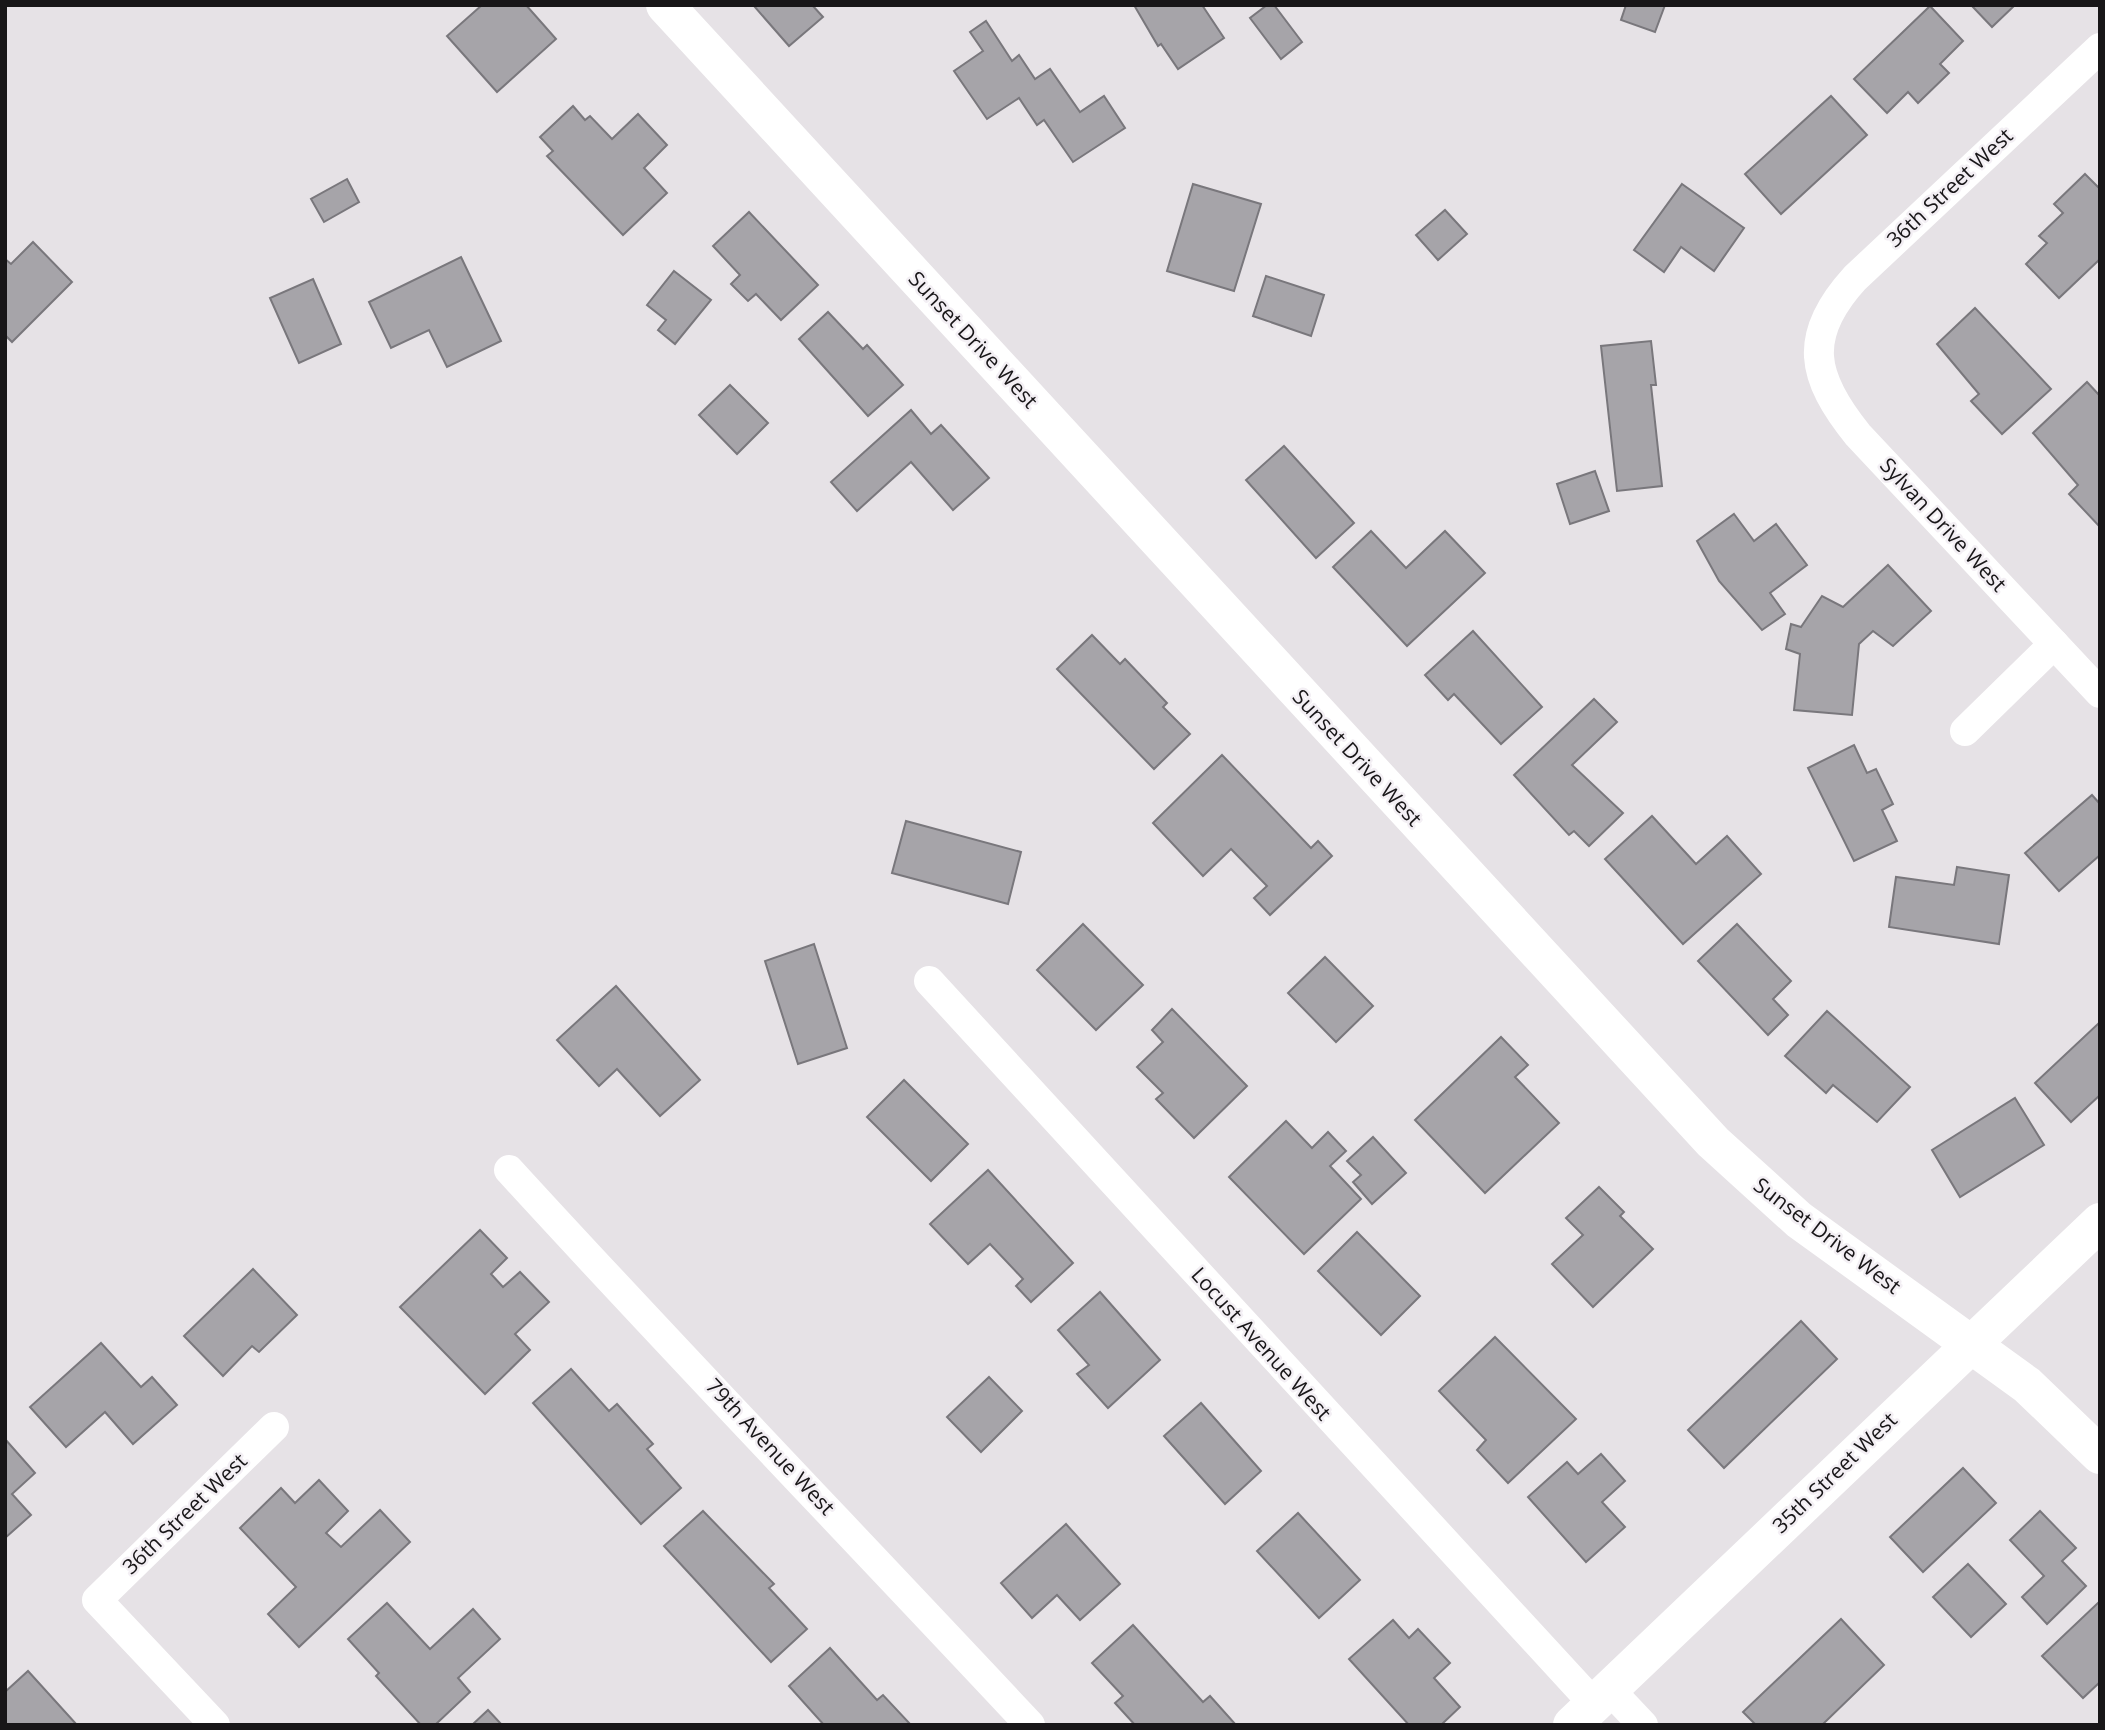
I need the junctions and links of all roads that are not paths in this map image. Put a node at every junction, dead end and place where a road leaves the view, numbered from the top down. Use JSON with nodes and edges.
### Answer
{"nodes":[{"id":1,"x":665,"y":5,"type":"edge"},
{"id":2,"x":2100,"y":48,"type":"edge"},
{"id":3,"x":1818,"y":340,"type":"joint"},
{"id":4,"x":2054,"y":644,"type":"junction"},
{"id":5,"x":2100,"y":693,"type":"edge"},
{"id":6,"x":1965,"y":731,"type":"dead end"},
{"id":7,"x":929,"y":981,"type":"dead end"},
{"id":8,"x":509,"y":1170,"type":"dead end"},
{"id":9,"x":2100,"y":1222,"type":"edge"},
{"id":10,"x":1970,"y":1344,"type":"junction"},
{"id":11,"x":274,"y":1427,"type":"dead end"},
{"id":12,"x":2100,"y":1454,"type":"edge"},
{"id":13,"x":1592,"y":1706,"type":"edge"},
{"id":14,"x":215,"y":1725,"type":"edge"},
{"id":15,"x":1030,"y":1725,"type":"edge"},
{"id":16,"x":1643,"y":1725,"type":"edge"}],
"edges":[{"from":1,"to":10,"type":"street","name":"Sunset Drive West"},
{"from":2,"to":3,"type":"street","name":"36th Street West"},
{"from":3,"to":4,"type":"street","name":"Sylvan Drive West"},
{"from":4,"to":5,"type":"street","name":"Sylvan Drive West"},
{"from":4,"to":6,"type":"street"},
{"from":7,"to":13,"type":"street","name":"Locust Avenue West"},
{"from":8,"to":15,"type":"street","name":"79th Avenue West"},
{"from":9,"to":10,"type":"street","name":"35th Street West"},
{"from":10,"to":12,"type":"street","name":"Sunset Drive West"},
{"from":10,"to":13,"type":"street","name":"35th Street West"},
{"from":11,"to":14,"type":"street","name":"36th Street West"},
{"from":13,"to":16,"type":"street","name":"Locust Avenue West"}]}
